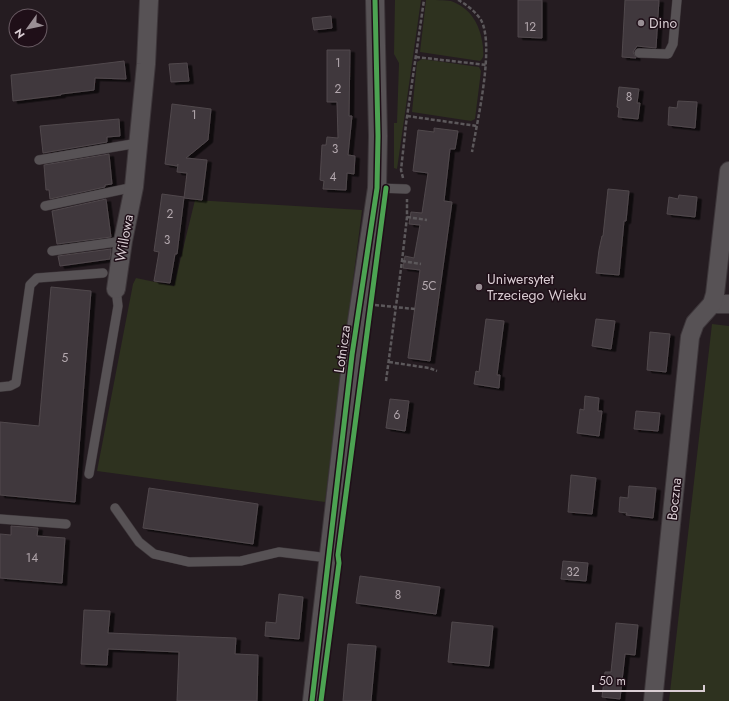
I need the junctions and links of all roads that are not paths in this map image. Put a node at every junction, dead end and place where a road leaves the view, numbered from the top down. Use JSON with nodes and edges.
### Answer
{"nodes":[{"id":1,"x":148,"y":0,"type":"edge"},
{"id":2,"x":375,"y":0,"type":"edge"},
{"id":3,"x":677,"y":0,"type":"edge"},
{"id":4,"x":639,"y":53,"type":"dead end"},
{"id":5,"x":138,"y":143,"type":"junction"},
{"id":6,"x":39,"y":160,"type":"dead end"},
{"id":7,"x":729,"y":170,"type":"edge"},
{"id":8,"x":134,"y":187,"type":"junction"},
{"id":9,"x":377,"y":188,"type":"junction"},
{"id":10,"x":406,"y":189,"type":"dead end"},
{"id":11,"x":45,"y":206,"type":"dead end"},
{"id":12,"x":123,"y":241,"type":"junction"},
{"id":13,"x":52,"y":251,"type":"dead end"},
{"id":14,"x":103,"y":274,"type":"dead end"},
{"id":15,"x":116,"y":288,"type":"joint"},
{"id":16,"x":720,"y":304,"type":"edge"},
{"id":17,"x":0,"y":387,"type":"edge"},
{"id":18,"x":89,"y":474,"type":"dead end"},
{"id":19,"x":115,"y":508,"type":"dead end"},
{"id":20,"x":0,"y":519,"type":"edge"},
{"id":21,"x":66,"y":524,"type":"dead end"},
{"id":22,"x":329,"y":558,"type":"junction"},
{"id":23,"x":312,"y":701,"type":"edge"},
{"id":24,"x":653,"y":701,"type":"edge"}],
"edges":[{"from":1,"to":5,"type":"street","name":"Willowa"},
{"from":2,"to":9,"type":"street","name":"Lotnicza"},
{"from":3,"to":4,"type":"lane"},
{"from":5,"to":6,"type":"lane"},
{"from":5,"to":8,"type":"street","name":"Willowa"},
{"from":7,"to":16,"type":"street","name":"Boczna"},
{"from":8,"to":11,"type":"lane"},
{"from":8,"to":12,"type":"street","name":"Willowa"},
{"from":9,"to":10,"type":"lane"},
{"from":9,"to":22,"type":"street","name":"Lotnicza"},
{"from":12,"to":13,"type":"lane"},
{"from":12,"to":15,"type":"street","name":"Willowa"},
{"from":14,"to":17,"type":"lane"},
{"from":15,"to":18,"type":"lane","name":"Willowa"},
{"from":16,"to":24,"type":"street","name":"Boczna"},
{"from":19,"to":22,"type":"lane"},
{"from":20,"to":21,"type":"lane"},
{"from":22,"to":23,"type":"street","name":"Lotnicza"}]}
